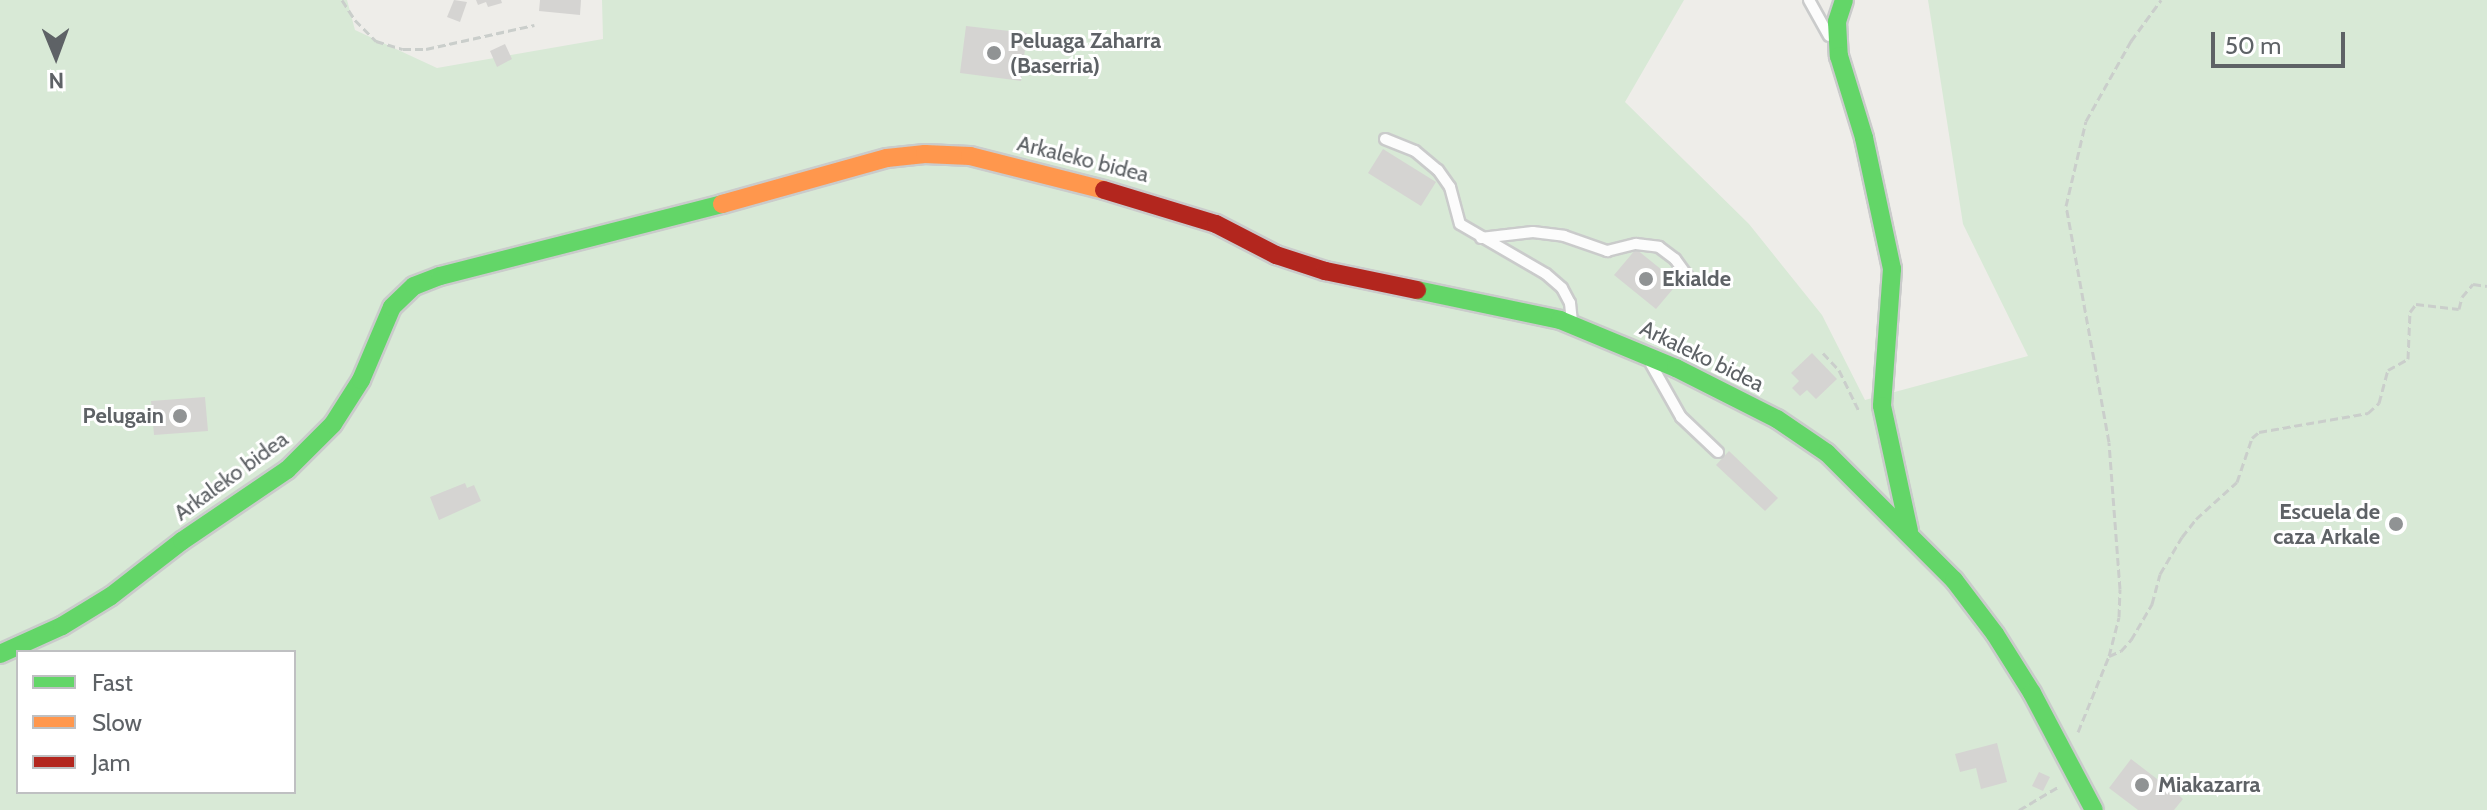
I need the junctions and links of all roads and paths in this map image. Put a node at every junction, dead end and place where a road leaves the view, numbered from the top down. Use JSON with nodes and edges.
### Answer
{"nodes":[{"id":1,"x":342,"y":0,"type":"edge"},
{"id":2,"x":1809,"y":0,"type":"edge"},
{"id":3,"x":1844,"y":0,"type":"edge"},
{"id":4,"x":2161,"y":0,"type":"edge"},
{"id":5,"x":534,"y":25,"type":"dead end"},
{"id":6,"x":1839,"y":56,"type":"junction"},
{"id":7,"x":1385,"y":139,"type":"dead end"},
{"id":8,"x":1481,"y":238,"type":"junction"},
{"id":9,"x":1689,"y":278,"type":"dead end"},
{"id":10,"x":2487,"y":286,"type":"edge"},
{"id":11,"x":1572,"y":325,"type":"junction"},
{"id":12,"x":1646,"y":355,"type":"junction"},
{"id":13,"x":1718,"y":452,"type":"dead end"},
{"id":14,"x":1909,"y":532,"type":"junction"},
{"id":15,"x":0,"y":654,"type":"edge"},
{"id":16,"x":2109,"y":656,"type":"junction"},
{"id":17,"x":2063,"y":754,"type":"junction"},
{"id":18,"x":2075,"y":777,"type":"junction"},
{"id":19,"x":2019,"y":810,"type":"edge"},
{"id":20,"x":2094,"y":810,"type":"edge"}],
"edges":[{"from":1,"to":5,"type":"path"},
{"from":2,"to":6,"type":"lane"},
{"from":3,"to":6,"type":"street"},
{"from":4,"to":16,"type":"path"},
{"from":6,"to":14,"type":"street"},
{"from":7,"to":8,"type":"lane"},
{"from":8,"to":9,"type":"lane"},
{"from":8,"to":11,"type":"lane"},
{"from":10,"to":16,"type":"path"},
{"from":11,"to":12,"type":"street","name":"Arkaleko bidea"},
{"from":11,"to":15,"type":"street","name":"Arkaleko bidea"},
{"from":12,"to":13,"type":"lane"},
{"from":12,"to":14,"type":"street","name":"Arkaleko bidea"},
{"from":14,"to":17,"type":"street","name":"Arkaleko bidea"},
{"from":16,"to":17,"type":"path"},
{"from":17,"to":18,"type":"street","name":"Arkaleko bidea"},
{"from":18,"to":19,"type":"path"},
{"from":18,"to":20,"type":"street","name":"Arkaleko bidea"}]}
